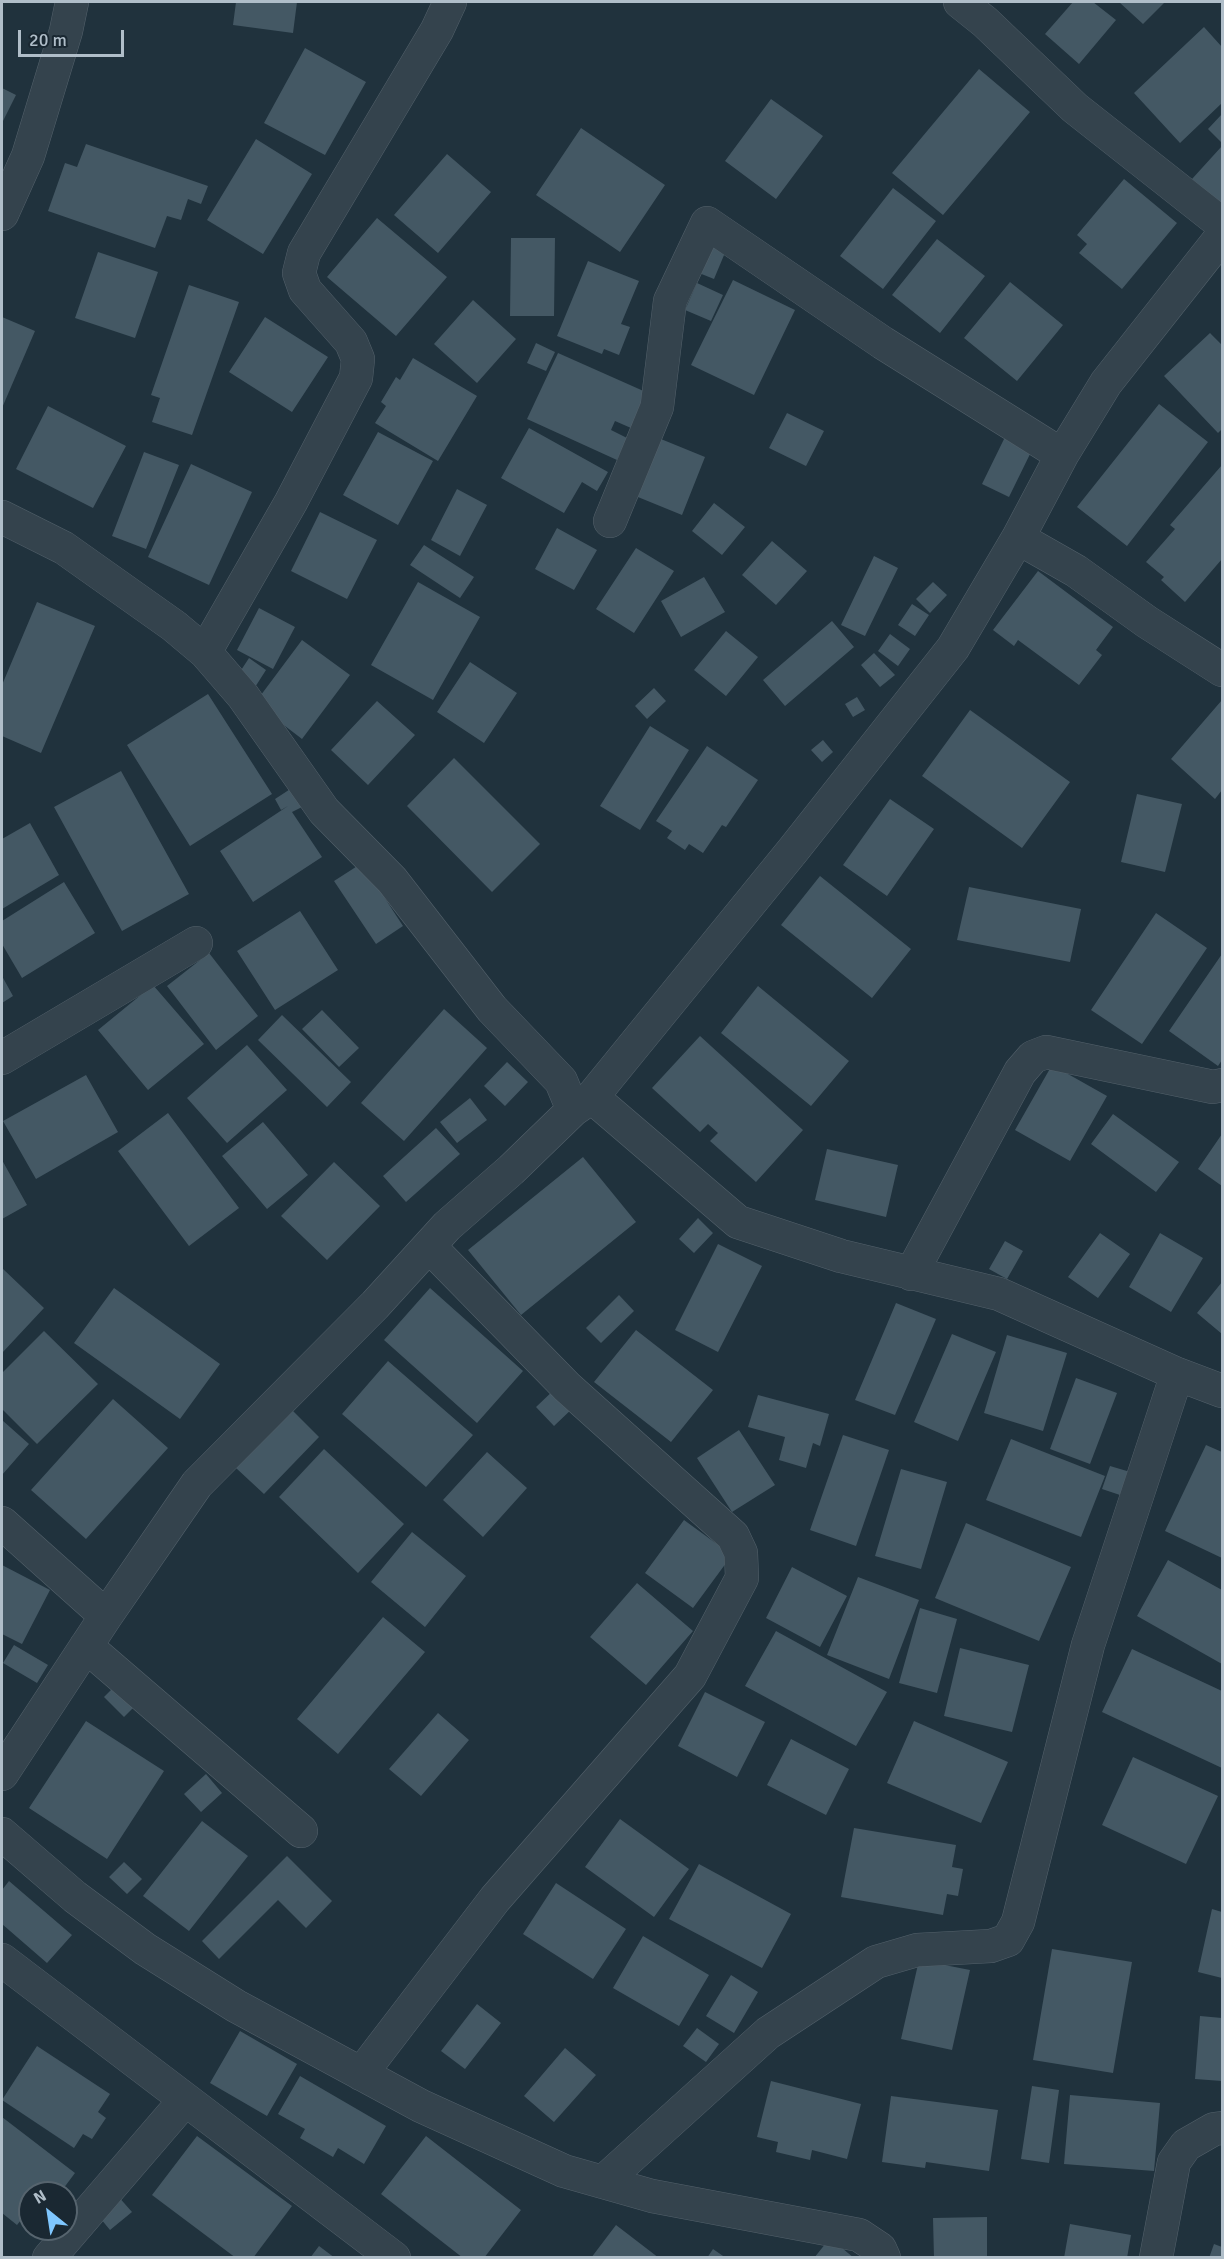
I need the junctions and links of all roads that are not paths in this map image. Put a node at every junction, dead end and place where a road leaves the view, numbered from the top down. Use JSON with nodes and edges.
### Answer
{"nodes":[{"id":1,"x":72,"y":2,"type":"edge"},
{"id":2,"x":450,"y":2,"type":"edge"},
{"id":3,"x":960,"y":2,"type":"edge"},
{"id":4,"x":2,"y":214,"type":"edge"},
{"id":5,"x":1222,"y":224,"type":"edge"},
{"id":6,"x":1222,"y":236,"type":"edge"},
{"id":7,"x":1062,"y":455,"type":"junction"},
{"id":8,"x":2,"y":517,"type":"edge"},
{"id":9,"x":609,"y":521,"type":"dead end"},
{"id":10,"x":1018,"y":538,"type":"junction"},
{"id":11,"x":205,"y":652,"type":"junction"},
{"id":12,"x":1222,"y":670,"type":"edge"},
{"id":13,"x":196,"y":943,"type":"dead end"},
{"id":14,"x":2,"y":1058,"type":"edge"},
{"id":15,"x":1222,"y":1084,"type":"edge"},
{"id":16,"x":583,"y":1103,"type":"junction"},
{"id":17,"x":429,"y":1246,"type":"junction"},
{"id":18,"x":911,"y":1274,"type":"junction"},
{"id":19,"x":1177,"y":1374,"type":"junction"},
{"id":20,"x":1222,"y":1391,"type":"edge"},
{"id":21,"x":2,"y":1523,"type":"edge"},
{"id":22,"x":106,"y":1616,"type":"junction"},
{"id":23,"x":86,"y":1646,"type":"junction"},
{"id":24,"x":2,"y":1774,"type":"edge"},
{"id":25,"x":301,"y":1831,"type":"dead end"},
{"id":26,"x":2,"y":1834,"type":"edge"},
{"id":27,"x":2,"y":1960,"type":"edge"},
{"id":28,"x":361,"y":2074,"type":"junction"},
{"id":29,"x":185,"y":2100,"type":"junction"},
{"id":30,"x":1222,"y":2128,"type":"edge"},
{"id":31,"x":603,"y":2182,"type":"junction"},
{"id":32,"x":49,"y":2258,"type":"edge"},
{"id":33,"x":394,"y":2258,"type":"edge"},
{"id":34,"x":884,"y":2258,"type":"edge"},
{"id":35,"x":1156,"y":2258,"type":"edge"}],
"edges":[{"from":1,"to":4,"type":"street"},
{"from":2,"to":11,"type":"street"},
{"from":3,"to":5,"type":"street"},
{"from":6,"to":7,"type":"street"},
{"from":7,"to":9,"type":"street"},
{"from":7,"to":10,"type":"street"},
{"from":8,"to":11,"type":"street"},
{"from":10,"to":12,"type":"street"},
{"from":10,"to":16,"type":"street"},
{"from":11,"to":16,"type":"street"},
{"from":13,"to":14,"type":"street"},
{"from":15,"to":18,"type":"street"},
{"from":16,"to":17,"type":"street"},
{"from":16,"to":18,"type":"street"},
{"from":17,"to":22,"type":"street"},
{"from":17,"to":28,"type":"street"},
{"from":18,"to":19,"type":"street"},
{"from":19,"to":20,"type":"street"},
{"from":19,"to":31,"type":"street"},
{"from":21,"to":22,"type":"street"},
{"from":22,"to":23,"type":"street"},
{"from":23,"to":24,"type":"street"},
{"from":23,"to":25,"type":"street"},
{"from":26,"to":28,"type":"street"},
{"from":27,"to":29,"type":"street"},
{"from":28,"to":31,"type":"street"},
{"from":29,"to":32,"type":"street"},
{"from":29,"to":33,"type":"street"},
{"from":30,"to":35,"type":"street"},
{"from":31,"to":34,"type":"street"}]}
